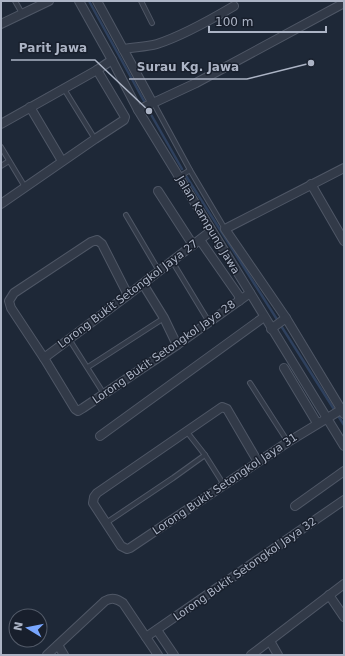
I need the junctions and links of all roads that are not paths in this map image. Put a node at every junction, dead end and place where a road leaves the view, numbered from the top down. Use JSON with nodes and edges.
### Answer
{"nodes":[{"id":1,"x":15,"y":1,"type":"edge"},
{"id":2,"x":49,"y":1,"type":"edge"},
{"id":3,"x":79,"y":1,"type":"edge"},
{"id":4,"x":97,"y":1,"type":"edge"},
{"id":5,"x":141,"y":1,"type":"edge"},
{"id":6,"x":344,"y":3,"type":"edge"},
{"id":7,"x":234,"y":6,"type":"dead end"},
{"id":8,"x":23,"y":15,"type":"junction"},
{"id":9,"x":152,"y":22,"type":"dead end"},
{"id":10,"x":1,"y":24,"type":"edge"},
{"id":11,"x":124,"y":49,"type":"junction"},
{"id":12,"x":112,"y":60,"type":"junction"},
{"id":13,"x":97,"y":70,"type":"junction"},
{"id":14,"x":64,"y":88,"type":"junction"},
{"id":15,"x":152,"y":102,"type":"junction"},
{"id":16,"x":30,"y":107,"type":"junction"},
{"id":17,"x":138,"y":110,"type":"junction"},
{"id":18,"x":1,"y":124,"type":"edge"},
{"id":19,"x":94,"y":138,"type":"junction"},
{"id":20,"x":1,"y":146,"type":"edge"},
{"id":21,"x":9,"y":161,"type":"junction"},
{"id":22,"x":62,"y":161,"type":"junction"},
{"id":23,"x":1,"y":166,"type":"edge"},
{"id":24,"x":344,"y":168,"type":"edge"},
{"id":25,"x":190,"y":170,"type":"junction"},
{"id":26,"x":179,"y":177,"type":"junction"},
{"id":27,"x":311,"y":184,"type":"junction"},
{"id":28,"x":25,"y":187,"type":"junction"},
{"id":29,"x":158,"y":191,"type":"dead end"},
{"id":30,"x":1,"y":204,"type":"edge"},
{"id":31,"x":126,"y":215,"type":"dead end"},
{"id":32,"x":225,"y":229,"type":"junction"},
{"id":33,"x":212,"y":231,"type":"junction"},
{"id":34,"x":344,"y":241,"type":"edge"},
{"id":35,"x":197,"y":243,"type":"junction"},
{"id":36,"x":172,"y":261,"type":"junction"},
{"id":37,"x":159,"y":271,"type":"junction"},
{"id":38,"x":142,"y":284,"type":"junction"},
{"id":39,"x":250,"y":293,"type":"junction"},
{"id":40,"x":128,"y":295,"type":"junction"},
{"id":41,"x":239,"y":301,"type":"junction"},
{"id":42,"x":264,"y":317,"type":"junction"},
{"id":43,"x":164,"y":318,"type":"junction"},
{"id":44,"x":286,"y":318,"type":"junction"},
{"id":45,"x":209,"y":322,"type":"junction"},
{"id":46,"x":274,"y":327,"type":"junction"},
{"id":47,"x":69,"y":339,"type":"junction"},
{"id":48,"x":177,"y":345,"type":"junction"},
{"id":49,"x":44,"y":358,"type":"junction"},
{"id":50,"x":88,"y":367,"type":"junction"},
{"id":51,"x":284,"y":368,"type":"dead end"},
{"id":52,"x":250,"y":383,"type":"dead end"},
{"id":53,"x":104,"y":394,"type":"junction"},
{"id":54,"x":337,"y":413,"type":"edge"},
{"id":55,"x":317,"y":423,"type":"junction"},
{"id":56,"x":187,"y":432,"type":"junction"},
{"id":57,"x":100,"y":436,"type":"dead end"},
{"id":58,"x":288,"y":442,"type":"junction"},
{"id":59,"x":344,"y":446,"type":"edge"},
{"id":60,"x":205,"y":455,"type":"junction"},
{"id":61,"x":258,"y":462,"type":"junction"},
{"id":62,"x":344,"y":471,"type":"edge"},
{"id":63,"x":225,"y":485,"type":"junction"},
{"id":64,"x":344,"y":500,"type":"edge"},
{"id":65,"x":295,"y":506,"type":"dead end"},
{"id":66,"x":106,"y":523,"type":"junction"},
{"id":67,"x":344,"y":584,"type":"edge"},
{"id":68,"x":330,"y":595,"type":"junction"},
{"id":69,"x":344,"y":617,"type":"edge"},
{"id":70,"x":157,"y":630,"type":"junction"},
{"id":71,"x":146,"y":638,"type":"junction"},
{"id":72,"x":270,"y":641,"type":"junction"},
{"id":73,"x":58,"y":645,"type":"junction"},
{"id":74,"x":47,"y":655,"type":"edge"},
{"id":75,"x":64,"y":655,"type":"edge"},
{"id":76,"x":158,"y":655,"type":"edge"},
{"id":77,"x":174,"y":655,"type":"edge"},
{"id":78,"x":251,"y":655,"type":"edge"},
{"id":79,"x":278,"y":655,"type":"edge"}],
"edges":[{"from":1,"to":8,"type":"lane"},
{"from":2,"to":8,"type":"street"},
{"from":3,"to":12,"type":"street","name":"Jalan Kampung Jawa"},
{"from":4,"to":11,"type":"street"},
{"from":5,"to":9,"type":"lane"},
{"from":6,"to":15,"type":"street"},
{"from":7,"to":11,"type":"street"},
{"from":8,"to":10,"type":"street"},
{"from":11,"to":15,"type":"street"},
{"from":12,"to":13,"type":"street"},
{"from":12,"to":17,"type":"street","name":"Jalan Kampung Jawa"},
{"from":13,"to":14,"type":"street"},
{"from":13,"to":19,"type":"street"},
{"from":14,"to":16,"type":"street"},
{"from":14,"to":19,"type":"lane"},
{"from":15,"to":17,"type":"street"},
{"from":15,"to":25,"type":"lane"},
{"from":16,"to":18,"type":"street"},
{"from":16,"to":22,"type":"street"},
{"from":17,"to":26,"type":"street","name":"Jalan Kampung Jawa"},
{"from":19,"to":22,"type":"street"},
{"from":20,"to":21,"type":"lane"},
{"from":21,"to":23,"type":"lane"},
{"from":21,"to":28,"type":"lane"},
{"from":22,"to":28,"type":"street"},
{"from":24,"to":27,"type":"street"},
{"from":25,"to":26,"type":"lane"},
{"from":25,"to":32,"type":"lane"},
{"from":26,"to":33,"type":"street","name":"Jalan Kampung Jawa"},
{"from":27,"to":32,"type":"street"},
{"from":27,"to":34,"type":"street"},
{"from":28,"to":30,"type":"street"},
{"from":29,"to":35,"type":"street"},
{"from":31,"to":37,"type":"lane"},
{"from":32,"to":44,"type":"street","name":"Jalan Kampung Jawa"},
{"from":33,"to":35,"type":"street","name":"Lorong Bukit Setongkol Jaya 27"},
{"from":33,"to":39,"type":"street","name":"Jalan Kampung Jawa"},
{"from":35,"to":36,"type":"street","name":"Lorong Bukit Setongkol Jaya 27"},
{"from":35,"to":41,"type":"street"},
{"from":36,"to":37,"type":"street","name":"Lorong Bukit Setongkol Jaya 27"},
{"from":36,"to":45,"type":"lane"},
{"from":37,"to":38,"type":"street","name":"Lorong Bukit Setongkol Jaya 27"},
{"from":38,"to":40,"type":"street","name":"Lorong Bukit Setongkol Jaya 27"},
{"from":38,"to":43,"type":"street"},
{"from":39,"to":41,"type":"street","name":"Lorong Bukit Setongkol Jaya 28"},
{"from":39,"to":42,"type":"street","name":"Jalan Kampung Jawa"},
{"from":40,"to":47,"type":"street","name":"Lorong Bukit Setongkol Jaya 27"},
{"from":40,"to":49,"type":"street"},
{"from":41,"to":45,"type":"street","name":"Lorong Bukit Setongkol Jaya 28"},
{"from":42,"to":46,"type":"street","name":"Jalan Kampung Jawa"},
{"from":42,"to":57,"type":"street"},
{"from":43,"to":48,"type":"street"},
{"from":43,"to":50,"type":"lane"},
{"from":44,"to":46,"type":"street"},
{"from":44,"to":54,"type":"street","name":"Jalan Kampung Jawa"},
{"from":45,"to":48,"type":"street","name":"Lorong Bukit Setongkol Jaya 28"},
{"from":46,"to":54,"type":"street","name":"Jalan Kampung Jawa"},
{"from":47,"to":49,"type":"street","name":"Lorong Bukit Setongkol Jaya 27"},
{"from":47,"to":50,"type":"lane"},
{"from":48,"to":53,"type":"street","name":"Lorong Bukit Setongkol Jaya 28"},
{"from":49,"to":53,"type":"street","name":"Lorong Bukit Setongkol Jaya 28"},
{"from":50,"to":53,"type":"lane"},
{"from":51,"to":55,"type":"street"},
{"from":52,"to":58,"type":"lane"},
{"from":54,"to":55,"type":"street","name":"Lorong Bukit Setongkol Jaya 31"},
{"from":54,"to":59,"type":"street","name":"Jalan Kampung Jawa"},
{"from":55,"to":58,"type":"street","name":"Lorong Bukit Setongkol Jaya 31"},
{"from":56,"to":60,"type":"lane"},
{"from":56,"to":61,"type":"street"},
{"from":56,"to":66,"type":"street"},
{"from":58,"to":61,"type":"street","name":"Lorong Bukit Setongkol Jaya 31"},
{"from":60,"to":63,"type":"lane"},
{"from":60,"to":66,"type":"lane"},
{"from":61,"to":63,"type":"street","name":"Lorong Bukit Setongkol Jaya 31"},
{"from":62,"to":65,"type":"street"},
{"from":63,"to":66,"type":"street","name":"Lorong Bukit Setongkol Jaya 31"},
{"from":64,"to":70,"type":"street","name":"Lorong Bukit Setongkol Jaya 32"},
{"from":67,"to":68,"type":"street"},
{"from":68,"to":69,"type":"street"},
{"from":68,"to":72,"type":"street"},
{"from":70,"to":71,"type":"street","name":"Lorong Bukit Setongkol Jaya 32"},
{"from":70,"to":77,"type":"street"},
{"from":71,"to":73,"type":"street"},
{"from":71,"to":76,"type":"street"},
{"from":72,"to":78,"type":"street"},
{"from":72,"to":79,"type":"street"},
{"from":73,"to":74,"type":"street"},
{"from":73,"to":75,"type":"street"}]}
